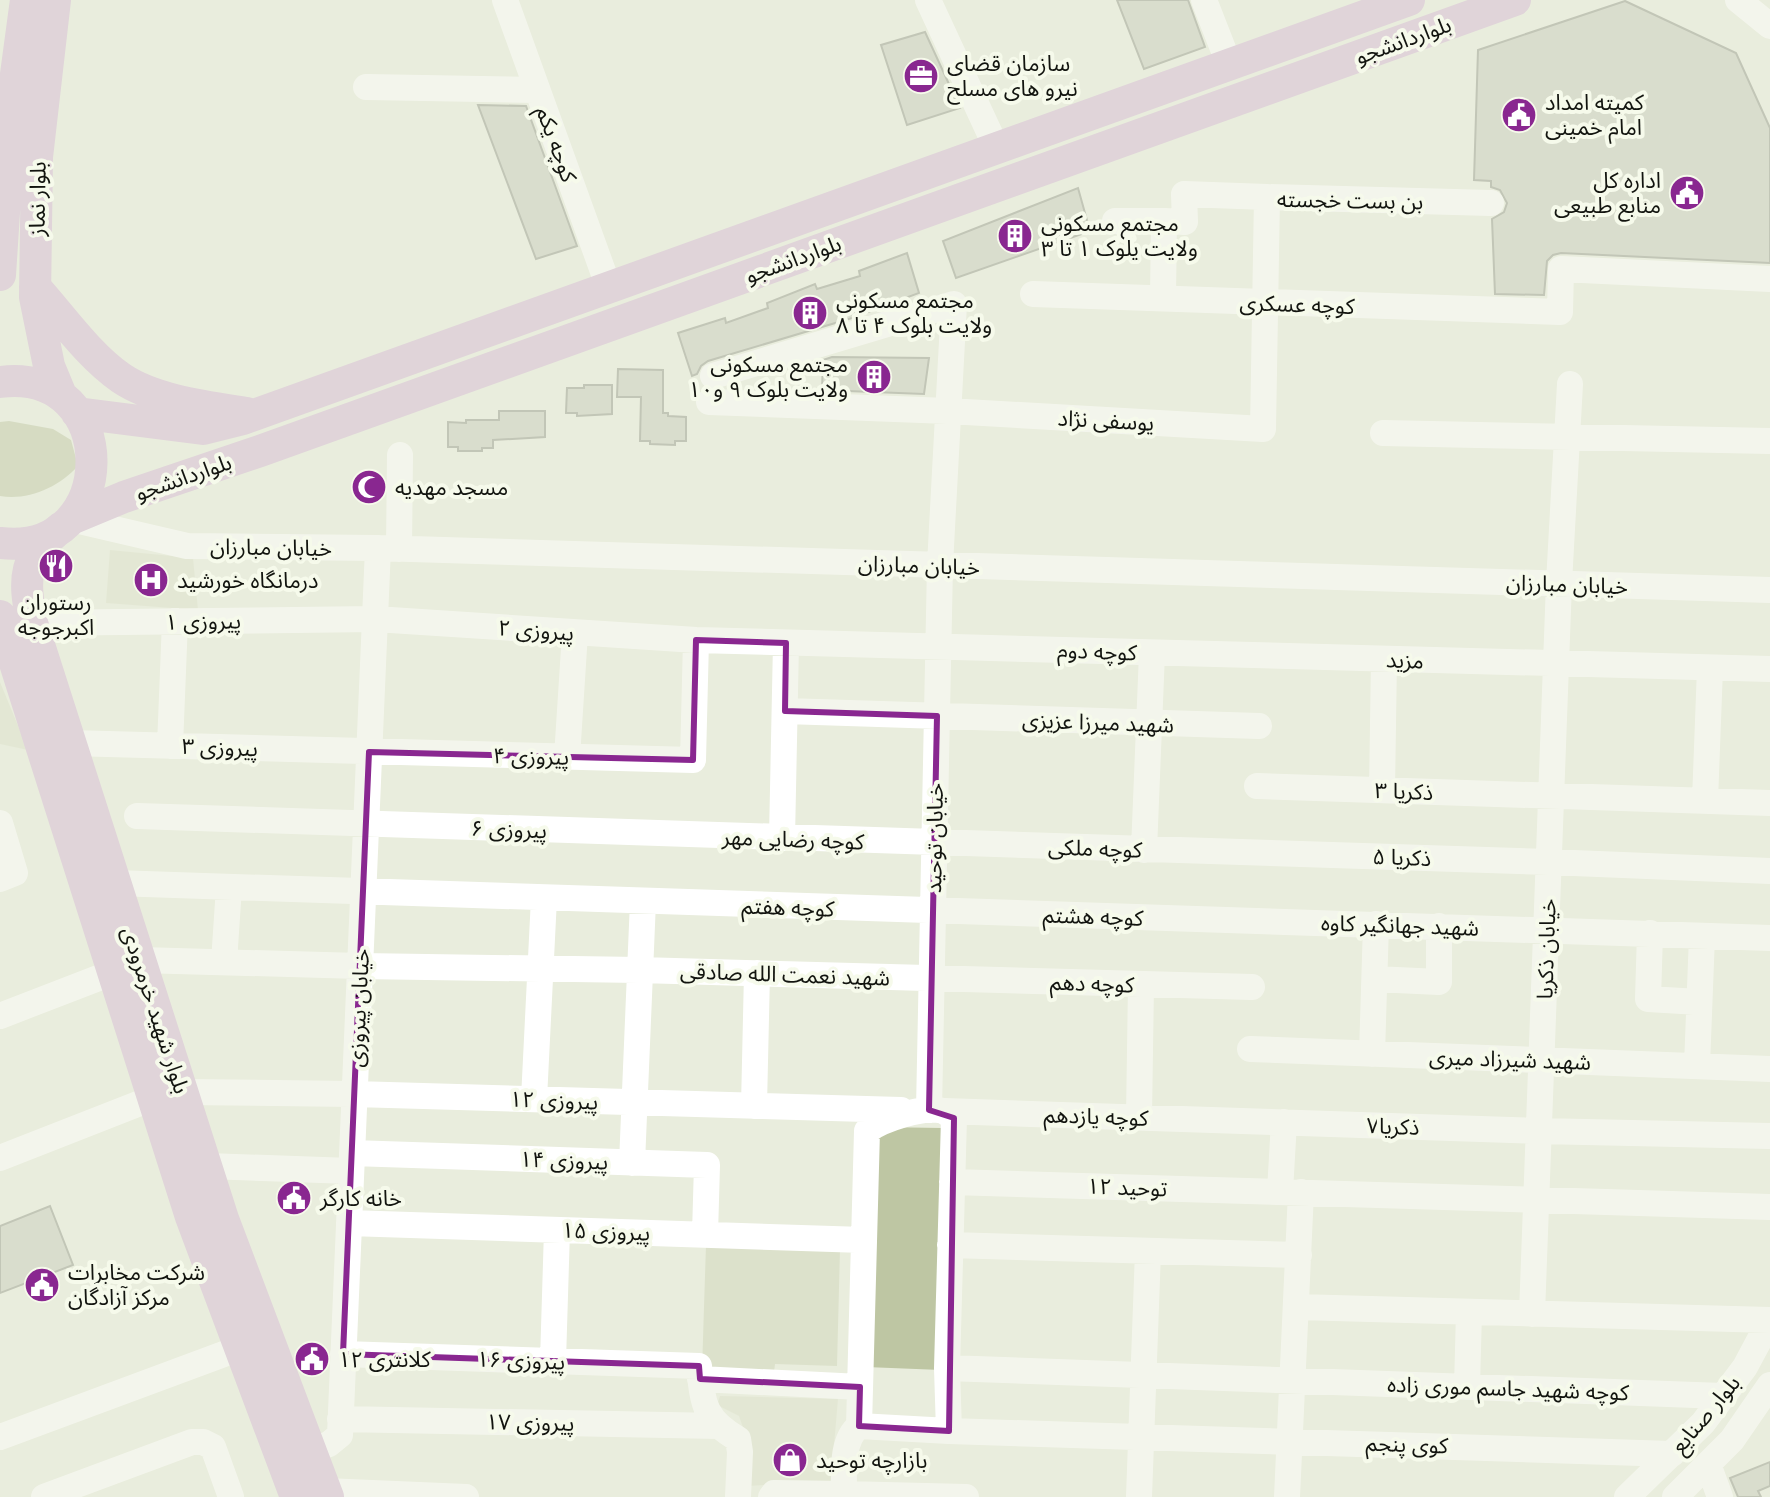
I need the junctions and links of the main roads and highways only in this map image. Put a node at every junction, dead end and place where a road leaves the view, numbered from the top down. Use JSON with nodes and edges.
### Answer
{"nodes":[{"id":1,"x":26,"y":0,"type":"edge"},
{"id":2,"x":55,"y":0,"type":"edge"},
{"id":3,"x":1409,"y":0,"type":"edge"},
{"id":4,"x":1515,"y":0,"type":"edge"},
{"id":5,"x":0,"y":275,"type":"edge"},
{"id":6,"x":35,"y":287,"type":"junction"},
{"id":7,"x":0,"y":382,"type":"edge"},
{"id":8,"x":69,"y":404,"type":"junction"},
{"id":9,"x":258,"y":414,"type":"junction"},
{"id":10,"x":67,"y":523,"type":"junction"},
{"id":11,"x":0,"y":543,"type":"edge"},
{"id":12,"x":13,"y":588,"type":"edge"},
{"id":13,"x":0,"y":616,"type":"edge"},
{"id":14,"x":127,"y":966,"type":"junction"},
{"id":15,"x":168,"y":1095,"type":"junction"},
{"id":16,"x":316,"y":1495,"type":"edge"}],
"edges":[{"from":1,"to":5,"type":"main road","name":"بلوار نماز"},
{"from":2,"to":6,"type":"main road","name":"بلوار نماز"},
{"from":3,"to":9,"type":"main road","name":"بلواردانشجو"},
{"from":4,"to":10,"type":"main road","name":"بلواردانشجو"},
{"from":6,"to":8,"type":"main road","name":"بلوار نماز"},
{"from":6,"to":9,"type":"main road"},
{"from":7,"to":8,"type":"main road","name":"بلواردانشجو"},
{"from":8,"to":9,"type":"main road","name":"بلواردانشجو"},
{"from":8,"to":10,"type":"main road","name":"بلوار نماز"},
{"from":10,"to":11,"type":"main road","name":"بلواردانشجو"},
{"from":10,"to":12,"type":"main road","name":"بلوار شهید خرمرودی"},
{"from":12,"to":14,"type":"main road","name":"بلوار شهید خرمرودی"},
{"from":13,"to":14,"type":"main road","name":"بلوار شهید خرمرودی"},
{"from":14,"to":15,"type":"main road","name":"بلوار شهید خرمرودی"},
{"from":15,"to":16,"type":"main road","name":"بلوار شهید خرمرودی"},
{"from":15,"to":16,"type":"main road","name":"بلوار شهید خرمرودی"}]}
